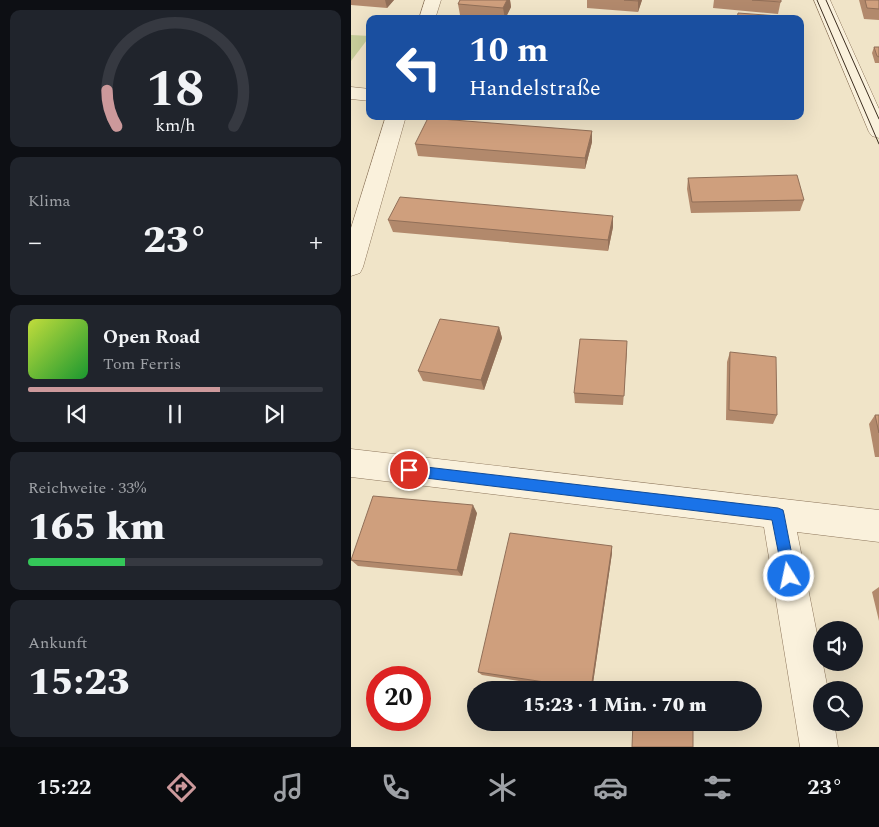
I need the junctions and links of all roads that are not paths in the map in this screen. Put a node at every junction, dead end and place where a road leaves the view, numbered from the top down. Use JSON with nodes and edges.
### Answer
{"nodes":[{"id":1,"x":433,"y":0,"type":"edge"},
{"id":2,"x":822,"y":0,"type":"edge"},
{"id":3,"x":428,"y":15,"type":"edge"},
{"id":4,"x":351,"y":93,"type":"edge"},
{"id":5,"x":366,"y":95,"type":"edge"},
{"id":6,"x":395,"y":120,"type":"edge"},
{"id":7,"x":879,"y":132,"type":"edge"},
{"id":8,"x":351,"y":267,"type":"edge"},
{"id":9,"x":351,"y":463,"type":"edge"},
{"id":10,"x":778,"y":514,"type":"junction"},
{"id":11,"x":879,"y":526,"type":"edge"},
{"id":12,"x":819,"y":747,"type":"edge"}],
"edges":[{"from":1,"to":3,"type":"street"},
{"from":2,"to":7,"type":"street"},
{"from":4,"to":5,"type":"street"},
{"from":6,"to":8,"type":"street"},
{"from":9,"to":10,"type":"street"},
{"from":10,"to":11,"type":"street"},
{"from":10,"to":12,"type":"street"}]}
